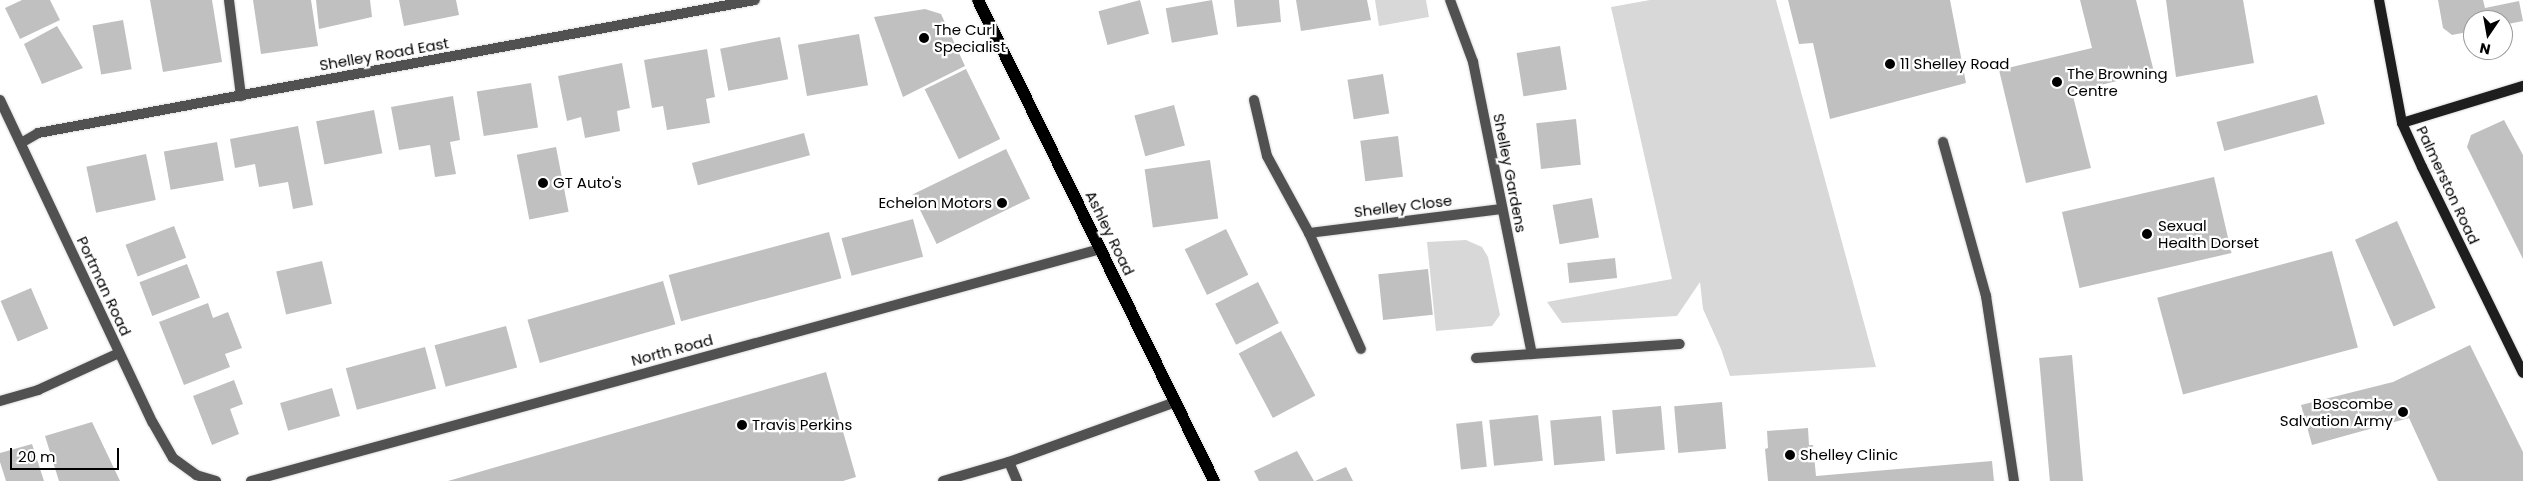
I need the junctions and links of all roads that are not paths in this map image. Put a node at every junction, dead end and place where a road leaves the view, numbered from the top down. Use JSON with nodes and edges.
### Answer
{"nodes":[{"id":1,"x":229,"y":0,"type":"edge"},
{"id":2,"x":755,"y":0,"type":"edge"},
{"id":3,"x":978,"y":0,"type":"edge"},
{"id":4,"x":1450,"y":0,"type":"edge"},
{"id":5,"x":2379,"y":0,"type":"edge"},
{"id":6,"x":2523,"y":86,"type":"edge"},
{"id":7,"x":241,"y":96,"type":"junction"},
{"id":8,"x":0,"y":100,"type":"edge"},
{"id":9,"x":1254,"y":100,"type":"dead end"},
{"id":10,"x":2402,"y":123,"type":"junction"},
{"id":11,"x":1944,"y":142,"type":"dead end"},
{"id":12,"x":20,"y":143,"type":"junction"},
{"id":13,"x":1501,"y":209,"type":"junction"},
{"id":14,"x":1309,"y":233,"type":"junction"},
{"id":15,"x":1100,"y":249,"type":"junction"},
{"id":16,"x":1680,"y":344,"type":"dead end"},
{"id":17,"x":1361,"y":349,"type":"dead end"},
{"id":18,"x":119,"y":353,"type":"junction"},
{"id":19,"x":1532,"y":354,"type":"junction"},
{"id":20,"x":1476,"y":358,"type":"dead end"},
{"id":21,"x":2523,"y":373,"type":"edge"},
{"id":22,"x":0,"y":401,"type":"edge"},
{"id":23,"x":1176,"y":402,"type":"junction"},
{"id":24,"x":1009,"y":462,"type":"junction"},
{"id":25,"x":216,"y":481,"type":"edge"},
{"id":26,"x":251,"y":481,"type":"edge"},
{"id":27,"x":943,"y":481,"type":"edge"},
{"id":28,"x":1017,"y":481,"type":"edge"},
{"id":29,"x":1214,"y":481,"type":"edge"},
{"id":30,"x":2014,"y":481,"type":"edge"}],
"edges":[{"from":1,"to":7,"type":"street"},
{"from":2,"to":7,"type":"street","name":"Shelley Road East"},
{"from":3,"to":15,"type":"main road","name":"Ashley Road"},
{"from":4,"to":13,"type":"street","name":"Shelley Gardens"},
{"from":5,"to":10,"type":"street","name":"Palmerston Road"},
{"from":6,"to":10,"type":"street"},
{"from":7,"to":12,"type":"street","name":"Shelley Road East"},
{"from":8,"to":12,"type":"street","name":"Portman Road"},
{"from":9,"to":14,"type":"street"},
{"from":10,"to":21,"type":"street","name":"Palmerston Road"},
{"from":11,"to":30,"type":"street"},
{"from":12,"to":18,"type":"street","name":"Portman Road"},
{"from":13,"to":14,"type":"street","name":"Shelley Close"},
{"from":13,"to":19,"type":"street","name":"Shelley Gardens"},
{"from":14,"to":17,"type":"street"},
{"from":15,"to":23,"type":"main road","name":"Ashley Road"},
{"from":15,"to":26,"type":"street","name":"North Road"},
{"from":16,"to":19,"type":"street"},
{"from":18,"to":22,"type":"street"},
{"from":18,"to":25,"type":"street","name":"Portman Road"},
{"from":19,"to":20,"type":"street"},
{"from":23,"to":24,"type":"street"},
{"from":23,"to":29,"type":"main road","name":"Ashley Road"},
{"from":24,"to":27,"type":"street"},
{"from":24,"to":28,"type":"street"}]}
